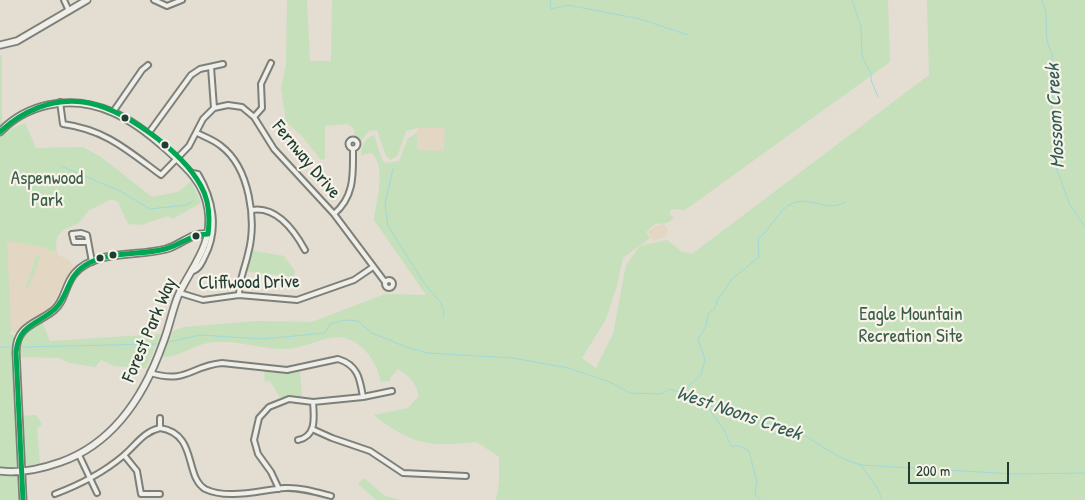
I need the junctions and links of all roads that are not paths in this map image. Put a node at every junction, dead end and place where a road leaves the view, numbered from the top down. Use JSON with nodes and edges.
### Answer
{"nodes":[{"id":1,"x":64,"y":0,"type":"edge"},
{"id":2,"x":87,"y":0,"type":"edge"},
{"id":3,"x":154,"y":0,"type":"edge"},
{"id":4,"x":182,"y":0,"type":"edge"},
{"id":5,"x":69,"y":11,"type":"junction"},
{"id":6,"x":0,"y":45,"type":"edge"},
{"id":7,"x":271,"y":63,"type":"dead end"},
{"id":8,"x":222,"y":64,"type":"dead end"},
{"id":9,"x":148,"y":65,"type":"dead end"},
{"id":10,"x":211,"y":67,"type":"junction"},
{"id":11,"x":60,"y":102,"type":"junction"},
{"id":12,"x":214,"y":108,"type":"junction"},
{"id":13,"x":113,"y":112,"type":"junction"},
{"id":14,"x":254,"y":117,"type":"junction"},
{"id":15,"x":0,"y":132,"type":"edge"},
{"id":16,"x":197,"y":133,"type":"junction"},
{"id":17,"x":148,"y":134,"type":"junction"},
{"id":18,"x":353,"y":149,"type":"dead end"},
{"id":19,"x":177,"y":159,"type":"junction"},
{"id":20,"x":192,"y":173,"type":"junction"},
{"id":21,"x":252,"y":210,"type":"junction"},
{"id":22,"x":334,"y":214,"type":"junction"},
{"id":23,"x":208,"y":234,"type":"junction"},
{"id":24,"x":87,"y":242,"type":"dead end"},
{"id":25,"x":305,"y":250,"type":"dead end"},
{"id":26,"x":92,"y":262,"type":"junction"},
{"id":27,"x":373,"y":267,"type":"junction"},
{"id":28,"x":193,"y":271,"type":"junction"},
{"id":29,"x":385,"y":282,"type":"dead end"},
{"id":30,"x":180,"y":293,"type":"junction"},
{"id":31,"x":239,"y":295,"type":"junction"},
{"id":32,"x":150,"y":373,"type":"junction"},
{"id":33,"x":392,"y":390,"type":"dead end"},
{"id":34,"x":363,"y":397,"type":"junction"},
{"id":35,"x":313,"y":402,"type":"junction"},
{"id":36,"x":160,"y":418,"type":"dead end"},
{"id":37,"x":160,"y":428,"type":"junction"},
{"id":38,"x":312,"y":429,"type":"junction"},
{"id":39,"x":298,"y":440,"type":"dead end"},
{"id":40,"x":79,"y":455,"type":"junction"},
{"id":41,"x":124,"y":455,"type":"junction"},
{"id":42,"x":0,"y":469,"type":"edge"},
{"id":43,"x":22,"y":470,"type":"junction"},
{"id":44,"x":466,"y":476,"type":"dead end"},
{"id":45,"x":90,"y":478,"type":"junction"},
{"id":46,"x":279,"y":489,"type":"junction"},
{"id":47,"x":97,"y":493,"type":"dead end"},
{"id":48,"x":55,"y":494,"type":"dead end"},
{"id":49,"x":160,"y":494,"type":"dead end"},
{"id":50,"x":330,"y":496,"type":"dead end"},
{"id":51,"x":24,"y":500,"type":"edge"}],
"edges":[{"from":1,"to":5,"type":"street"},
{"from":2,"to":5,"type":"street"},
{"from":3,"to":4,"type":"street"},
{"from":5,"to":6,"type":"street"},
{"from":7,"to":14,"type":"street"},
{"from":8,"to":10,"type":"street"},
{"from":9,"to":13,"type":"street"},
{"from":10,"to":12,"type":"street"},
{"from":10,"to":17,"type":"street"},
{"from":11,"to":13,"type":"street","name":"Forest Park Way"},
{"from":11,"to":15,"type":"street","name":"Forest Park Way"},
{"from":11,"to":19,"type":"street"},
{"from":12,"to":14,"type":"street","name":"Fernway Drive"},
{"from":12,"to":16,"type":"street"},
{"from":13,"to":17,"type":"street","name":"Forest Park Way"},
{"from":14,"to":22,"type":"street","name":"Fernway Drive"},
{"from":16,"to":19,"type":"street"},
{"from":16,"to":21,"type":"street"},
{"from":17,"to":19,"type":"street","name":"Forest Park Way"},
{"from":18,"to":22,"type":"street"},
{"from":19,"to":20,"type":"street","name":"Forest Park Way"},
{"from":20,"to":23,"type":"street","name":"Forest Park Way"},
{"from":20,"to":28,"type":"street","name":"Forest Park Way"},
{"from":21,"to":25,"type":"street"},
{"from":21,"to":31,"type":"street"},
{"from":22,"to":27,"type":"street","name":"Fernway Drive"},
{"from":23,"to":26,"type":"street"},
{"from":23,"to":28,"type":"street","name":"Forest Park Way"},
{"from":24,"to":26,"type":"street"},
{"from":26,"to":43,"type":"street"},
{"from":27,"to":29,"type":"street","name":"Fernway Drive"},
{"from":27,"to":31,"type":"street","name":"Cliffwood Drive"},
{"from":28,"to":30,"type":"street","name":"Forest Park Way"},
{"from":30,"to":31,"type":"street","name":"Cliffwood Drive"},
{"from":30,"to":32,"type":"street","name":"Forest Park Way"},
{"from":32,"to":34,"type":"street"},
{"from":32,"to":40,"type":"street","name":"Forest Park Way"},
{"from":33,"to":34,"type":"street"},
{"from":34,"to":35,"type":"street"},
{"from":35,"to":38,"type":"street"},
{"from":35,"to":46,"type":"street"},
{"from":36,"to":37,"type":"street"},
{"from":37,"to":41,"type":"street"},
{"from":37,"to":46,"type":"street"},
{"from":38,"to":39,"type":"street"},
{"from":38,"to":44,"type":"street"},
{"from":40,"to":43,"type":"street","name":"Forest Park Way"},
{"from":40,"to":45,"type":"street"},
{"from":41,"to":45,"type":"street"},
{"from":41,"to":49,"type":"street"},
{"from":42,"to":43,"type":"street","name":"Forest Park Way"},
{"from":43,"to":51,"type":"street"},
{"from":45,"to":47,"type":"street"},
{"from":45,"to":48,"type":"street"},
{"from":46,"to":50,"type":"street"}]}
